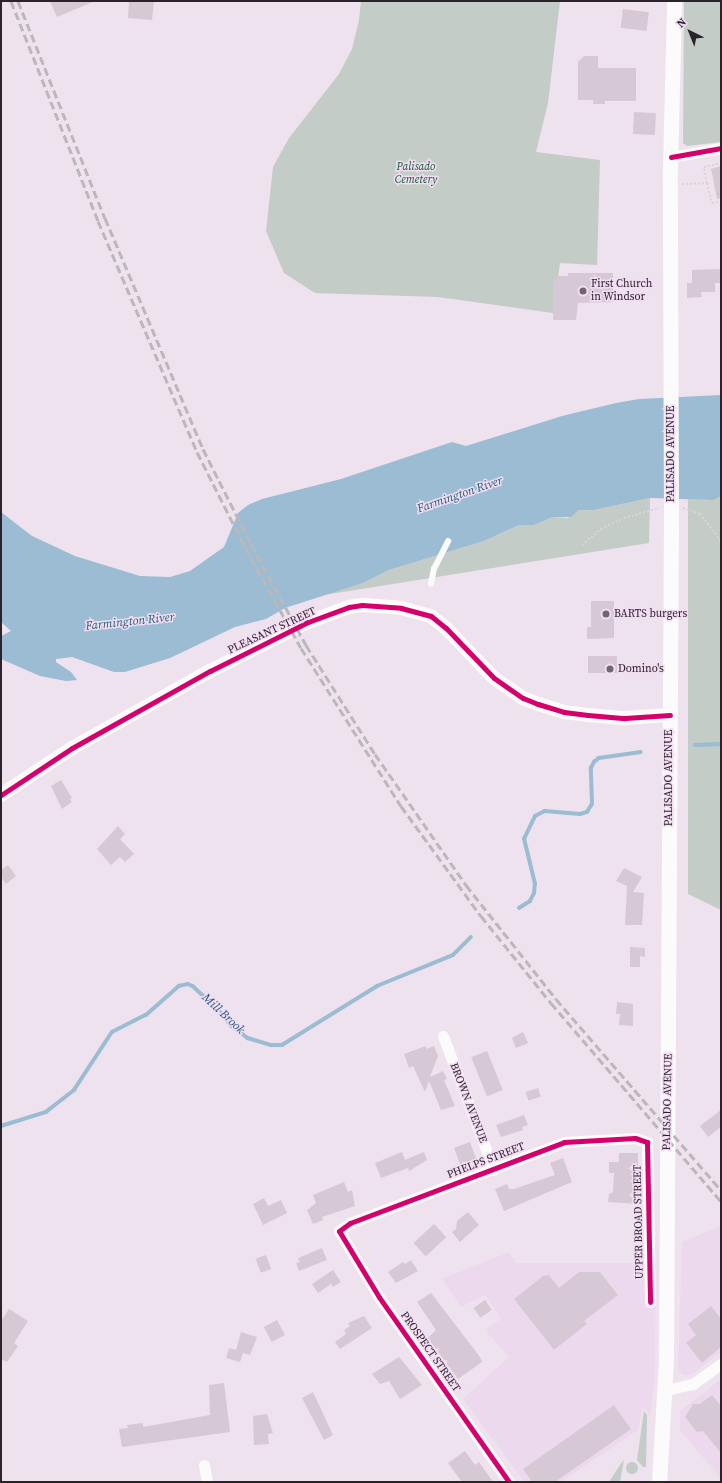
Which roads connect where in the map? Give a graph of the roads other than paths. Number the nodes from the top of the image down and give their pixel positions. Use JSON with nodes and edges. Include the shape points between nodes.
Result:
{"nodes":[{"id":1,"x":674,"y":1,"type":"edge"},
{"id":2,"x":720,"y":153,"type":"edge"},
{"id":3,"x":671,"y":156,"type":"junction"},
{"id":4,"x":448,"y":542,"type":"dead end"},
{"id":5,"x":431,"y":584,"type":"dead end"},
{"id":6,"x":670,"y":715,"type":"junction"},
{"id":7,"x":1,"y":795,"type":"edge"},
{"id":8,"x":443,"y":1036,"type":"dead end"},
{"id":9,"x":647,"y":1142,"type":"joint"},
{"id":10,"x":494,"y":1170,"type":"junction"},
{"id":11,"x":339,"y":1231,"type":"joint"},
{"id":12,"x":650,"y":1302,"type":"dead end"},
{"id":13,"x":721,"y":1364,"type":"edge"},
{"id":14,"x":666,"y":1390,"type":"junction"},
{"id":15,"x":204,"y":1466,"type":"dead end"},
{"id":16,"x":207,"y":1482,"type":"edge"},
{"id":17,"x":509,"y":1482,"type":"edge"},
{"id":18,"x":659,"y":1482,"type":"edge"}],
"edges":[{"from":1,"to":3,"type":"main road","name":"PALISADO AVENUE"},
{"from":2,"to":3,"type":"street"},
{"from":3,"to":6,"type":"main road","name":"PALISADO AVENUE"},
{"from":4,"to":5,"type":"lane","via":[[434,569]]},
{"from":6,"to":7,"type":"street","name":"PLEASANT STREET","via":[[625,718],[588,715],[564,712],[538,704],[523,698],[494,678],[446,628],[430,616],[401,608],[362,605],[308,622],[210,671],[78,744]]},
{"from":6,"to":14,"type":"main road","name":"PALISADO AVENUE"},
{"from":8,"to":10,"type":"street","name":"BROWN AVENUE"},
{"from":9,"to":10,"type":"street","name":"PHELPS STREET","via":[[635,1138],[564,1142]]},
{"from":9,"to":12,"type":"street","name":"UPPER BROAD STREET"},
{"from":10,"to":11,"type":"street","name":"PHELPS STREET","via":[[350,1223]]},
{"from":11,"to":17,"type":"street","name":"PROSPECT STREET","via":[[379,1297]]},
{"from":13,"to":14,"type":"street","via":[[693,1384]]},
{"from":14,"to":18,"type":"main road","name":"PALISADO AVENUE"},
{"from":15,"to":16,"type":"street"}]}
